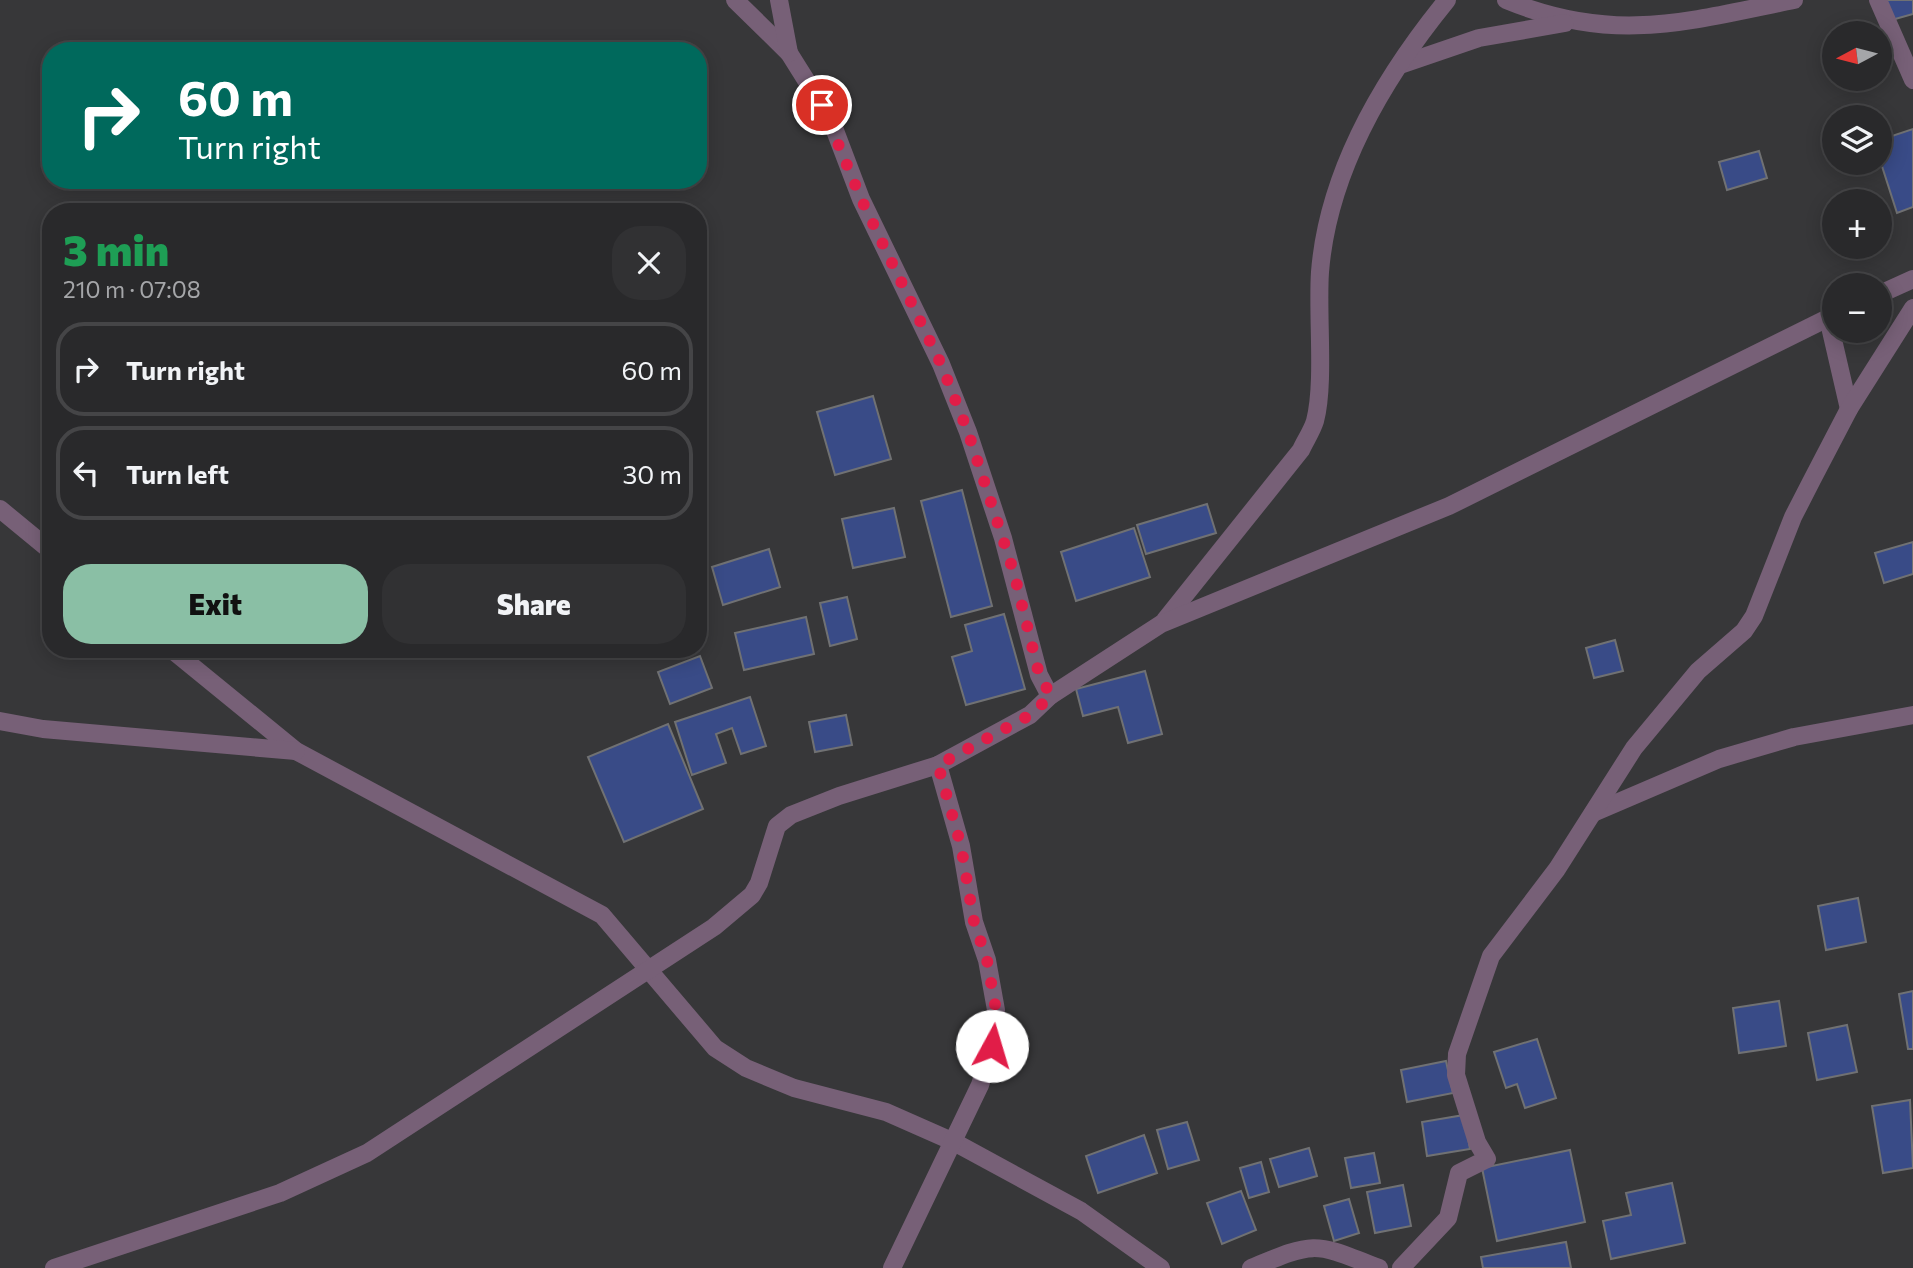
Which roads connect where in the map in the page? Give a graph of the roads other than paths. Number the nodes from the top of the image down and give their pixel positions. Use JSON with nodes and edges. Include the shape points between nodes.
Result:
{"nodes":[{"id":1,"x":735,"y":0,"type":"edge"},
{"id":2,"x":779,"y":0,"type":"edge"},
{"id":3,"x":1447,"y":0,"type":"edge"},
{"id":4,"x":1506,"y":0,"type":"edge"},
{"id":5,"x":1794,"y":0,"type":"edge"},
{"id":6,"x":1878,"y":0,"type":"edge"},
{"id":7,"x":1568,"y":22,"type":"junction"},
{"id":8,"x":789,"y":53,"type":"junction"},
{"id":9,"x":1400,"y":65,"type":"junction"},
{"id":10,"x":1913,"y":80,"type":"edge"},
{"id":11,"x":1913,"y":279,"type":"edge"},
{"id":12,"x":1892,"y":289,"type":"edge"},
{"id":13,"x":1913,"y":308,"type":"edge"},
{"id":14,"x":1822,"y":321,"type":"edge"},
{"id":15,"x":1836,"y":343,"type":"edge"},
{"id":16,"x":1849,"y":409,"type":"junction"},
{"id":17,"x":0,"y":509,"type":"edge"},
{"id":18,"x":42,"y":544,"type":"edge"},
{"id":19,"x":1161,"y":624,"type":"junction"},
{"id":20,"x":182,"y":658,"type":"edge"},
{"id":21,"x":1051,"y":696,"type":"junction"},
{"id":22,"x":1913,"y":715,"type":"edge"},
{"id":23,"x":0,"y":721,"type":"edge"},
{"id":24,"x":296,"y":751,"type":"junction"},
{"id":25,"x":938,"y":765,"type":"junction"},
{"id":26,"x":1593,"y":813,"type":"junction"},
{"id":27,"x":652,"y":970,"type":"junction"},
{"id":28,"x":954,"y":1142,"type":"junction"},
{"id":29,"x":54,"y":1268,"type":"edge"},
{"id":30,"x":892,"y":1268,"type":"edge"},
{"id":31,"x":1161,"y":1268,"type":"edge"},
{"id":32,"x":1251,"y":1268,"type":"edge"},
{"id":33,"x":1379,"y":1268,"type":"edge"},
{"id":34,"x":1401,"y":1268,"type":"edge"}],
"edges":[{"from":1,"to":8,"type":"street"},
{"from":2,"to":8,"type":"street"},
{"from":3,"to":9,"type":"street"},
{"from":4,"to":7,"type":"street"},
{"from":5,"to":7,"type":"street","via":[[1643,27]]},
{"from":6,"to":10,"type":"street"},
{"from":7,"to":9,"type":"street","via":[[1479,37]]},
{"from":8,"to":21,"type":"street","via":[[831,120],[861,199],[941,364],[1003,538],[1039,674]]},
{"from":9,"to":19,"type":"street","via":[[1361,130],[1329,219],[1320,269],[1315,422],[1301,450]]},
{"from":11,"to":12,"type":"street"},
{"from":13,"to":16,"type":"street"},
{"from":14,"to":19,"type":"street","via":[[1449,506]]},
{"from":15,"to":16,"type":"street"},
{"from":16,"to":26,"type":"street","via":[[1793,517],[1754,616],[1669,704],[1634,748]]},
{"from":17,"to":18,"type":"street"},
{"from":19,"to":21,"type":"street"},
{"from":20,"to":24,"type":"street"},
{"from":21,"to":25,"type":"street","via":[[1030,715]]},
{"from":22,"to":26,"type":"street","via":[[1782,740],[1720,760]]},
{"from":23,"to":24,"type":"street","via":[[43,729]]},
{"from":24,"to":27,"type":"street","via":[[602,915]]},
{"from":25,"to":27,"type":"street","via":[[839,796],[777,826],[752,895]]},
{"from":25,"to":28,"type":"street","via":[[961,846],[996,1010],[981,1085]]},
{"from":26,"to":34,"type":"street","via":[[1491,956],[1457,1054],[1456,1075],[1487,1159],[1458,1173],[1448,1218]]},
{"from":27,"to":28,"type":"street","via":[[715,1048],[746,1068],[794,1088],[886,1112]]},
{"from":27,"to":29,"type":"street","via":[[367,1153],[280,1193]]},
{"from":28,"to":30,"type":"street"},
{"from":28,"to":31,"type":"street","via":[[1081,1211]]},
{"from":32,"to":33,"type":"street","via":[[1302,1247],[1321,1246]]}]}
